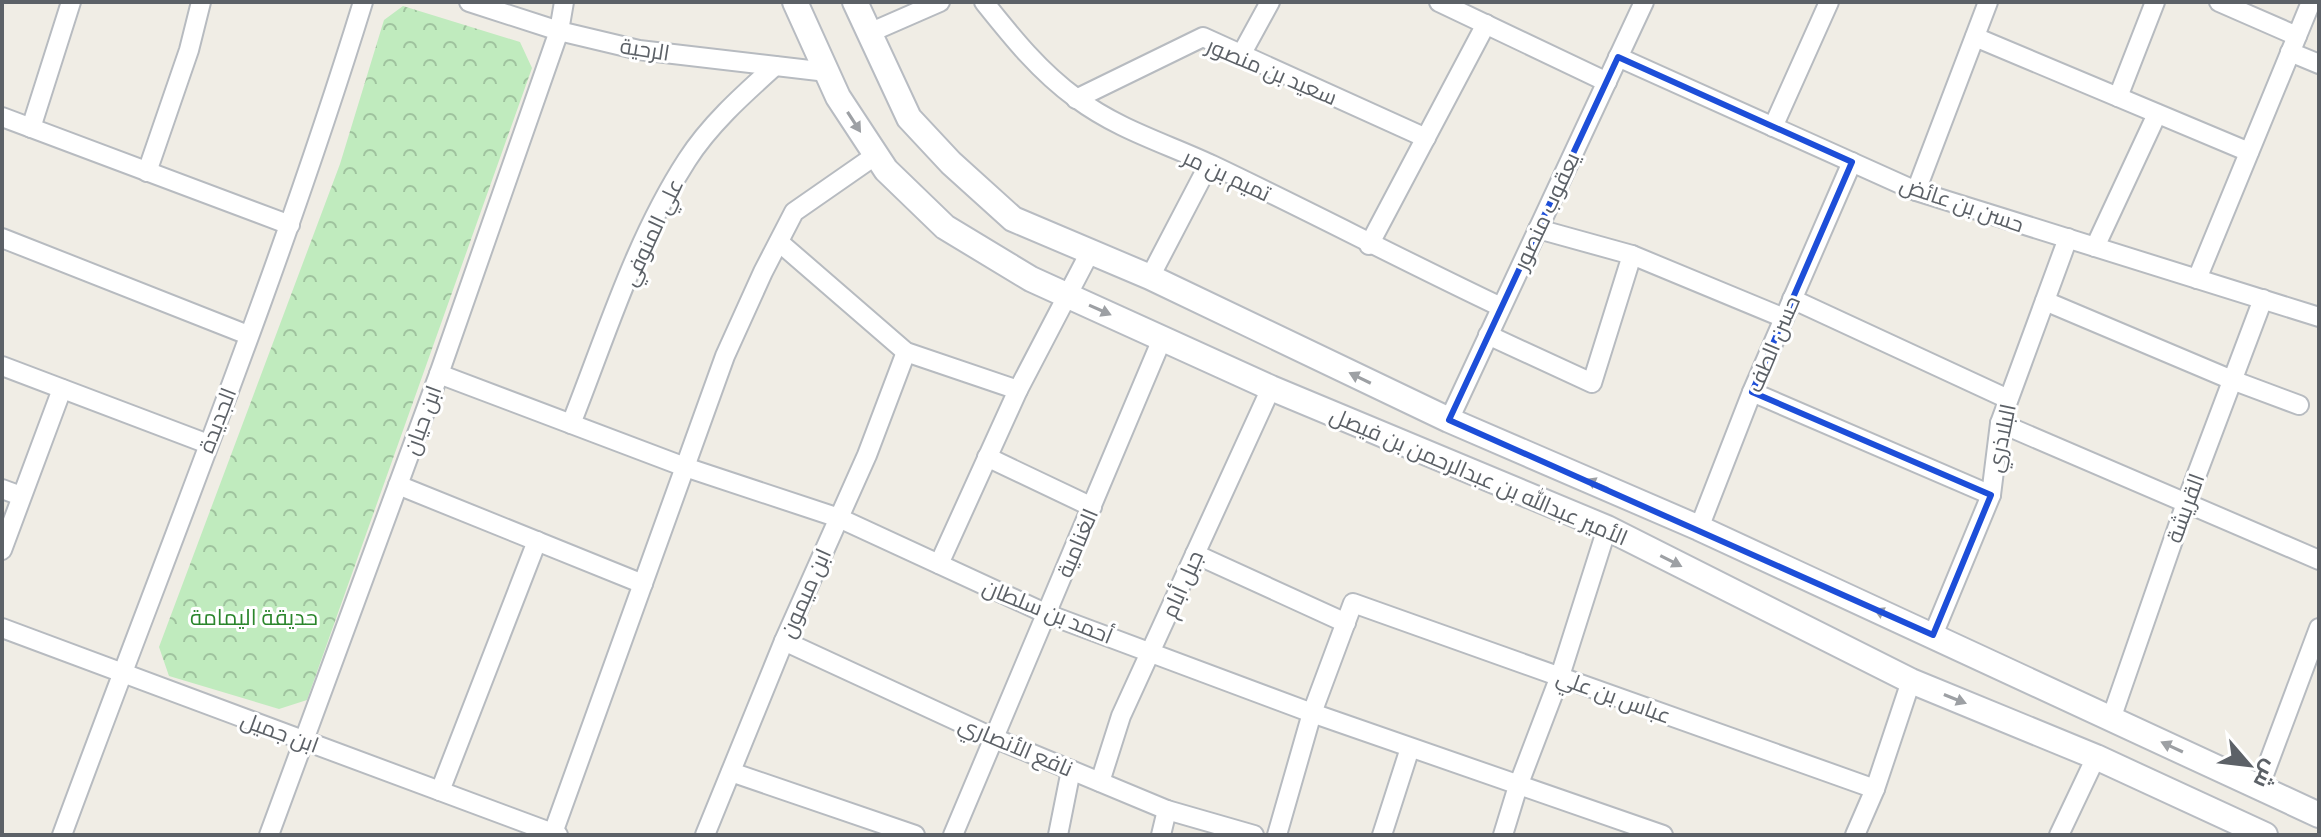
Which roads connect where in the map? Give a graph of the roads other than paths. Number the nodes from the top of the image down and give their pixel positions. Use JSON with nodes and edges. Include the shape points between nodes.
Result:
{"nodes":[{"id":1,"x":201,"y":2,"type":"edge"},
{"id":2,"x":363,"y":2,"type":"edge"},
{"id":3,"x":469,"y":2,"type":"edge"},
{"id":4,"x":564,"y":2,"type":"edge"},
{"id":5,"x":795,"y":2,"type":"edge"},
{"id":6,"x":855,"y":2,"type":"edge"},
{"id":7,"x":940,"y":2,"type":"edge"},
{"id":8,"x":984,"y":2,"type":"edge"},
{"id":9,"x":1270,"y":2,"type":"edge"},
{"id":10,"x":1439,"y":2,"type":"edge"},
{"id":11,"x":1644,"y":2,"type":"edge"},
{"id":12,"x":1829,"y":2,"type":"edge"},
{"id":13,"x":1988,"y":2,"type":"edge"},
{"id":14,"x":2155,"y":2,"type":"edge"},
{"id":15,"x":2219,"y":2,"type":"edge"},
{"id":16,"x":2311,"y":2,"type":"edge"},
{"id":17,"x":65,"y":4,"type":"edge"},
{"id":18,"x":1486,"y":24,"type":"junction"},
{"id":19,"x":559,"y":31,"type":"junction"},
{"id":20,"x":869,"y":33,"type":"junction"},
{"id":21,"x":1975,"y":37,"type":"junction"},
{"id":22,"x":2294,"y":44,"type":"junction"},
{"id":23,"x":1241,"y":55,"type":"junction"},
{"id":24,"x":1618,"y":57,"type":"junction"},
{"id":25,"x":2319,"y":64,"type":"edge"},
{"id":26,"x":775,"y":66,"type":"junction"},
{"id":27,"x":827,"y":72,"type":"junction"},
{"id":28,"x":1607,"y":82,"type":"junction"},
{"id":29,"x":2118,"y":97,"type":"junction"},
{"id":30,"x":1076,"y":99,"type":"junction"},
{"id":31,"x":2157,"y":114,"type":"junction"},
{"id":32,"x":2,"y":117,"type":"edge"},
{"id":33,"x":1773,"y":127,"type":"junction"},
{"id":34,"x":31,"y":128,"type":"junction"},
{"id":35,"x":1426,"y":138,"type":"junction"},
{"id":36,"x":2249,"y":152,"type":"junction"},
{"id":37,"x":876,"y":155,"type":"junction"},
{"id":38,"x":1852,"y":162,"type":"junction"},
{"id":39,"x":1209,"y":164,"type":"junction"},
{"id":40,"x":147,"y":172,"type":"junction"},
{"id":41,"x":1916,"y":191,"type":"junction"},
{"id":42,"x":290,"y":225,"type":"junction"},
{"id":43,"x":1538,"y":229,"type":"junction"},
{"id":44,"x":2,"y":238,"type":"edge"},
{"id":45,"x":2068,"y":238,"type":"junction"},
{"id":46,"x":779,"y":242,"type":"junction"},
{"id":47,"x":1369,"y":245,"type":"junction"},
{"id":48,"x":2095,"y":247,"type":"junction"},
{"id":49,"x":1089,"y":254,"type":"junction"},
{"id":50,"x":1632,"y":255,"type":"junction"},
{"id":51,"x":1150,"y":277,"type":"junction"},
{"id":52,"x":2197,"y":279,"type":"junction"},
{"id":53,"x":1068,"y":296,"type":"junction"},
{"id":54,"x":1792,"y":299,"type":"junction"},
{"id":55,"x":2263,"y":299,"type":"junction"},
{"id":56,"x":2045,"y":301,"type":"junction"},
{"id":57,"x":1501,"y":307,"type":"junction"},
{"id":58,"x":2319,"y":317,"type":"edge"},
{"id":59,"x":1784,"y":318,"type":"junction"},
{"id":60,"x":248,"y":335,"type":"junction"},
{"id":61,"x":1488,"y":335,"type":"junction"},
{"id":62,"x":1162,"y":339,"type":"junction"},
{"id":63,"x":906,"y":352,"type":"junction"},
{"id":64,"x":2,"y":366,"type":"edge"},
{"id":65,"x":439,"y":374,"type":"junction"},
{"id":66,"x":2232,"y":380,"type":"junction"},
{"id":67,"x":1271,"y":388,"type":"junction"},
{"id":68,"x":62,"y":389,"type":"junction"},
{"id":69,"x":1018,"y":390,"type":"junction"},
{"id":70,"x":1752,"y":392,"type":"junction"},
{"id":71,"x":2008,"y":399,"type":"junction"},
{"id":72,"x":2299,"y":405,"type":"dead end"},
{"id":73,"x":1449,"y":420,"type":"junction"},
{"id":74,"x":2000,"y":423,"type":"junction"},
{"id":75,"x":571,"y":424,"type":"junction"},
{"id":76,"x":208,"y":444,"type":"junction"},
{"id":77,"x":987,"y":457,"type":"junction"},
{"id":78,"x":685,"y":467,"type":"junction"},
{"id":79,"x":398,"y":485,"type":"junction"},
{"id":80,"x":2,"y":489,"type":"edge"},
{"id":81,"x":1991,"y":495,"type":"junction"},
{"id":82,"x":21,"y":496,"type":"junction"},
{"id":83,"x":2186,"y":503,"type":"junction"},
{"id":84,"x":1092,"y":507,"type":"junction"},
{"id":85,"x":839,"y":518,"type":"junction"},
{"id":86,"x":1607,"y":528,"type":"junction"},
{"id":87,"x":1699,"y":528,"type":"junction"},
{"id":88,"x":537,"y":541,"type":"junction"},
{"id":89,"x":2,"y":550,"type":"edge"},
{"id":90,"x":1195,"y":554,"type":"junction"},
{"id":91,"x":2319,"y":560,"type":"edge"},
{"id":92,"x":939,"y":564,"type":"junction"},
{"id":93,"x":643,"y":584,"type":"junction"},
{"id":94,"x":1047,"y":614,"type":"junction"},
{"id":95,"x":1346,"y":623,"type":"junction"},
{"id":96,"x":2,"y":628,"type":"edge"},
{"id":97,"x":2319,"y":628,"type":"edge"},
{"id":98,"x":1933,"y":635,"type":"junction"},
{"id":99,"x":784,"y":641,"type":"junction"},
{"id":100,"x":1151,"y":652,"type":"junction"},
{"id":101,"x":122,"y":673,"type":"junction"},
{"id":102,"x":1560,"y":676,"type":"junction"},
{"id":103,"x":1911,"y":681,"type":"junction"},
{"id":104,"x":1312,"y":713,"type":"junction"},
{"id":105,"x":2111,"y":719,"type":"junction"},
{"id":106,"x":994,"y":738,"type":"junction"},
{"id":107,"x":304,"y":740,"type":"junction"},
{"id":108,"x":1410,"y":748,"type":"junction"},
{"id":109,"x":2096,"y":757,"type":"junction"},
{"id":110,"x":1071,"y":770,"type":"junction"},
{"id":111,"x":731,"y":772,"type":"junction"},
{"id":112,"x":1100,"y":782,"type":"junction"},
{"id":113,"x":1518,"y":786,"type":"junction"},
{"id":114,"x":2259,"y":788,"type":"junction"},
{"id":115,"x":1875,"y":789,"type":"junction"},
{"id":116,"x":440,"y":791,"type":"junction"},
{"id":117,"x":1167,"y":810,"type":"junction"},
{"id":118,"x":2319,"y":815,"type":"edge"},
{"id":119,"x":514,"y":827,"type":"edge"},
{"id":120,"x":2249,"y":831,"type":"edge"},
{"id":121,"x":556,"y":834,"type":"edge"},
{"id":122,"x":62,"y":835,"type":"edge"},
{"id":123,"x":269,"y":835,"type":"edge"},
{"id":124,"x":705,"y":835,"type":"edge"},
{"id":125,"x":915,"y":835,"type":"edge"},
{"id":126,"x":953,"y":835,"type":"edge"},
{"id":127,"x":1058,"y":835,"type":"edge"},
{"id":128,"x":1161,"y":835,"type":"edge"},
{"id":129,"x":1254,"y":835,"type":"edge"},
{"id":130,"x":1277,"y":835,"type":"edge"},
{"id":131,"x":1382,"y":835,"type":"edge"},
{"id":132,"x":1503,"y":835,"type":"edge"},
{"id":133,"x":1663,"y":835,"type":"edge"},
{"id":134,"x":1855,"y":835,"type":"edge"},
{"id":135,"x":2059,"y":835,"type":"edge"}],
"edges":[{"from":1,"to":40,"type":"street"},
{"from":2,"to":42,"type":"street","name":"الجديدة"},
{"from":3,"to":19,"type":"street","name":"الرحية"},
{"from":4,"to":19,"type":"street","name":"ابن حيان"},
{"from":5,"to":27,"type":"main road","name":"الأمير عبدالله بن عبدالرحمن بن فيصل"},
{"from":6,"to":20,"type":"main road","name":"الأمير عبدالله بن عبدالرحمن بن فيصل"},
{"from":7,"to":20,"type":"street"},
{"from":8,"to":30,"type":"street","name":"تميم بن مر","via":[[1025,54]]},
{"from":9,"to":23,"type":"street"},
{"from":10,"to":18,"type":"street"},
{"from":11,"to":24,"type":"street","name":"يعقوب منصور"},
{"from":12,"to":33,"type":"street"},
{"from":13,"to":21,"type":"street"},
{"from":14,"to":29,"type":"street"},
{"from":15,"to":22,"type":"street"},
{"from":16,"to":22,"type":"street"},
{"from":17,"to":34,"type":"street"},
{"from":18,"to":28,"type":"street"},
{"from":18,"to":35,"type":"street"},
{"from":19,"to":26,"type":"street","name":"الرحية","via":[[639,50]]},
{"from":19,"to":65,"type":"street","name":"ابن حيان"},
{"from":20,"to":49,"type":"main road","name":"الأمير عبدالله بن عبدالرحمن بن فيصل","via":[[909,118],[951,163],[1013,219]]},
{"from":21,"to":29,"type":"street"},
{"from":21,"to":41,"type":"street"},
{"from":22,"to":25,"type":"street"},
{"from":22,"to":36,"type":"street"},
{"from":23,"to":30,"type":"street","name":"سعيد بن منصور","via":[[1203,37]]},
{"from":23,"to":35,"type":"street","name":"سعيد بن منصور"},
{"from":24,"to":28,"type":"street","name":"يعقوب منصور"},
{"from":24,"to":33,"type":"street","name":"حسن بن عائض"},
{"from":26,"to":27,"type":"street","name":"الرحية"},
{"from":26,"to":75,"type":"street","name":"علي المنوفي","via":[[736,101],[688,159],[643,243]]},
{"from":27,"to":37,"type":"main road","name":"الأمير عبدالله بن عبدالرحمن بن فيصل","one_way":true},
{"from":28,"to":43,"type":"street","name":"يعقوب منصور"},
{"from":29,"to":31,"type":"street"},
{"from":30,"to":39,"type":"street","name":"تميم بن مر","via":[[1142,137]]},
{"from":31,"to":36,"type":"street"},
{"from":31,"to":48,"type":"street"},
{"from":32,"to":34,"type":"street"},
{"from":33,"to":38,"type":"street","name":"حسن بن عائض"},
{"from":34,"to":40,"type":"street"},
{"from":35,"to":47,"type":"street"},
{"from":36,"to":52,"type":"street"},
{"from":37,"to":46,"type":"street","via":[[794,212]]},
{"from":37,"to":53,"type":"main road","name":"الأمير عبدالله بن عبدالرحمن بن فيصل","via":[[945,227]]},
{"from":38,"to":41,"type":"street","name":"حسن بن عائض"},
{"from":38,"to":54,"type":"street","name":"حسن الطف"},
{"from":39,"to":47,"type":"street","name":"تميم بن مر"},
{"from":39,"to":51,"type":"street"},
{"from":40,"to":42,"type":"street"},
{"from":41,"to":45,"type":"street","name":"حسن بن عائض"},
{"from":42,"to":60,"type":"street","name":"الجديدة"},
{"from":43,"to":50,"type":"street"},
{"from":43,"to":57,"type":"street","name":"يعقوب منصور"},
{"from":44,"to":60,"type":"street"},
{"from":45,"to":48,"type":"street","name":"حسن بن عائض"},
{"from":45,"to":56,"type":"street","name":"البلاذري"},
{"from":46,"to":63,"type":"street"},
{"from":46,"to":78,"type":"street","via":[[725,356]]},
{"from":47,"to":57,"type":"street","name":"تميم بن مر"},
{"from":48,"to":52,"type":"street","name":"حسن بن عائض"},
{"from":49,"to":51,"type":"main road","name":"الأمير عبدالله بن عبدالرحمن بن فيصل"},
{"from":49,"to":53,"type":"street"},
{"from":50,"to":59,"type":"street"},
{"from":50,"to":61,"type":"street","via":[[1592,383]]},
{"from":73,"to":51,"type":"main road","name":"الأمير عبدالله بن عبدالرحمن بن فيصل","one_way":true},
{"from":52,"to":55,"type":"street","name":"حسن بن عائض"},
{"from":53,"to":62,"type":"main road","name":"الأمير عبدالله بن عبدالرحمن بن فيصل","one_way":true},
{"from":53,"to":69,"type":"street"},
{"from":54,"to":59,"type":"street","name":"حسن الطف"},
{"from":54,"to":71,"type":"street"},
{"from":55,"to":58,"type":"street","name":"حسن بن عائض"},
{"from":55,"to":66,"type":"street","name":"القريشة"},
{"from":56,"to":66,"type":"street"},
{"from":56,"to":71,"type":"street","name":"البلاذري"},
{"from":57,"to":61,"type":"street","name":"يعقوب منصور"},
{"from":59,"to":70,"type":"street","name":"حسن الطف"},
{"from":60,"to":76,"type":"street","name":"الجديدة"},
{"from":61,"to":73,"type":"street","name":"يعقوب منصور"},
{"from":62,"to":67,"type":"main road","name":"الأمير عبدالله بن عبدالرحمن بن فيصل"},
{"from":62,"to":84,"type":"street","name":"الغنامية"},
{"from":63,"to":69,"type":"street"},
{"from":63,"to":85,"type":"street","name":"ابن ميمون"},
{"from":64,"to":68,"type":"street"},
{"from":65,"to":75,"type":"street","name":"أحمد بن سلطان"},
{"from":65,"to":79,"type":"street","name":"ابن حيان"},
{"from":66,"to":72,"type":"street"},
{"from":66,"to":83,"type":"street","name":"القريشة"},
{"from":67,"to":86,"type":"main road","name":"الأمير عبدالله بن عبدالرحمن بن فيصل"},
{"from":67,"to":90,"type":"street","name":"جبل أبام"},
{"from":68,"to":76,"type":"street"},
{"from":68,"to":82,"type":"street"},
{"from":69,"to":77,"type":"street"},
{"from":70,"to":81,"type":"street"},
{"from":70,"to":87,"type":"street","name":"حسن الطف"},
{"from":71,"to":74,"type":"street","name":"البلاذري"},
{"from":87,"to":73,"type":"main road","name":"الأمير عبدالله بن عبدالرحمن بن فيصل","one_way":true},
{"from":74,"to":81,"type":"street","name":"البلاذري"},
{"from":74,"to":83,"type":"street"},
{"from":75,"to":78,"type":"street","name":"أحمد بن سلطان"},
{"from":76,"to":101,"type":"street","name":"الجديدة"},
{"from":77,"to":84,"type":"street"},
{"from":77,"to":92,"type":"street"},
{"from":78,"to":85,"type":"street","name":"أحمد بن سلطان"},
{"from":78,"to":93,"type":"street"},
{"from":79,"to":88,"type":"street"},
{"from":79,"to":107,"type":"street","name":"ابن حيان"},
{"from":80,"to":82,"type":"street"},
{"from":81,"to":98,"type":"street","name":"البلاذري"},
{"from":82,"to":89,"type":"street"},
{"from":83,"to":91,"type":"street"},
{"from":83,"to":105,"type":"street","name":"القريشة"},
{"from":84,"to":94,"type":"street","name":"الغنامية"},
{"from":85,"to":92,"type":"street","name":"أحمد بن سلطان"},
{"from":85,"to":99,"type":"street","name":"ابن ميمون"},
{"from":86,"to":102,"type":"street"},
{"from":86,"to":103,"type":"main road","name":"الأمير عبدالله بن عبدالرحمن بن فيصل","one_way":true},
{"from":98,"to":87,"type":"main road","name":"الأمير عبدالله بن عبدالرحمن بن فيصل","one_way":true},
{"from":88,"to":93,"type":"street"},
{"from":88,"to":116,"type":"street"},
{"from":90,"to":95,"type":"street"},
{"from":90,"to":100,"type":"street","name":"جبل أبام"},
{"from":92,"to":94,"type":"street","name":"أحمد بن سلطان"},
{"from":93,"to":121,"type":"street"},
{"from":94,"to":100,"type":"street","name":"أحمد بن سلطان"},
{"from":94,"to":106,"type":"street","name":"الغنامية"},
{"from":95,"to":102,"type":"street","name":"عباس بن علي","via":[[1353,603]]},
{"from":95,"to":104,"type":"street"},
{"from":96,"to":101,"type":"street","name":"ابن جميل"},
{"from":97,"to":114,"type":"street"},
{"from":98,"to":105,"type":"main road","name":"الأمير عبدالله بن عبدالرحمن بن فيصل"},
{"from":99,"to":106,"type":"street","name":"نافع الأنصاري"},
{"from":99,"to":111,"type":"street","name":"ابن ميمون"},
{"from":100,"to":104,"type":"street","name":"أحمد بن سلطان"},
{"from":100,"to":112,"type":"street","name":"جبل أبام","via":[[1121,716]]},
{"from":101,"to":107,"type":"street","name":"ابن جميل"},
{"from":101,"to":122,"type":"street","name":"الجديدة"},
{"from":102,"to":113,"type":"street"},
{"from":102,"to":115,"type":"street","name":"عباس بن علي"},
{"from":103,"to":109,"type":"main road","name":"الأمير عبدالله بن عبدالرحمن بن فيصل","one_way":true},
{"from":103,"to":115,"type":"street"},
{"from":104,"to":108,"type":"street","name":"أحمد بن سلطان"},
{"from":104,"to":130,"type":"street"},
{"from":114,"to":105,"type":"main road","name":"الأمير عبدالله بن عبدالرحمن بن فيصل","one_way":true},
{"from":106,"to":110,"type":"street","name":"نافع الأنصاري"},
{"from":106,"to":126,"type":"street","name":"الغنامية"},
{"from":107,"to":116,"type":"street","name":"ابن جميل"},
{"from":107,"to":123,"type":"street","name":"ابن حيان"},
{"from":108,"to":113,"type":"street","name":"أحمد بن سلطان"},
{"from":108,"to":131,"type":"street"},
{"from":109,"to":120,"type":"main road","name":"الأمير عبدالله بن عبدالرحمن بن فيصل"},
{"from":109,"to":135,"type":"street"},
{"from":110,"to":112,"type":"street","name":"نافع الأنصاري"},
{"from":110,"to":127,"type":"street"},
{"from":111,"to":124,"type":"street","name":"ابن ميمون"},
{"from":111,"to":125,"type":"street"},
{"from":112,"to":117,"type":"street","name":"نافع الأنصاري"},
{"from":113,"to":132,"type":"street"},
{"from":113,"to":133,"type":"street","name":"أحمد بن سلطان"},
{"from":114,"to":118,"type":"main road","name":"الأمير عبدالله بن عبدالرحمن بن فيصل"},
{"from":115,"to":134,"type":"street"},
{"from":116,"to":119,"type":"street","name":"ابن جميل"},
{"from":117,"to":128,"type":"street"},
{"from":117,"to":129,"type":"street","name":"نافع الأنصاري"},
{"from":119,"to":121,"type":"street","name":"ابن جميل"}]}
